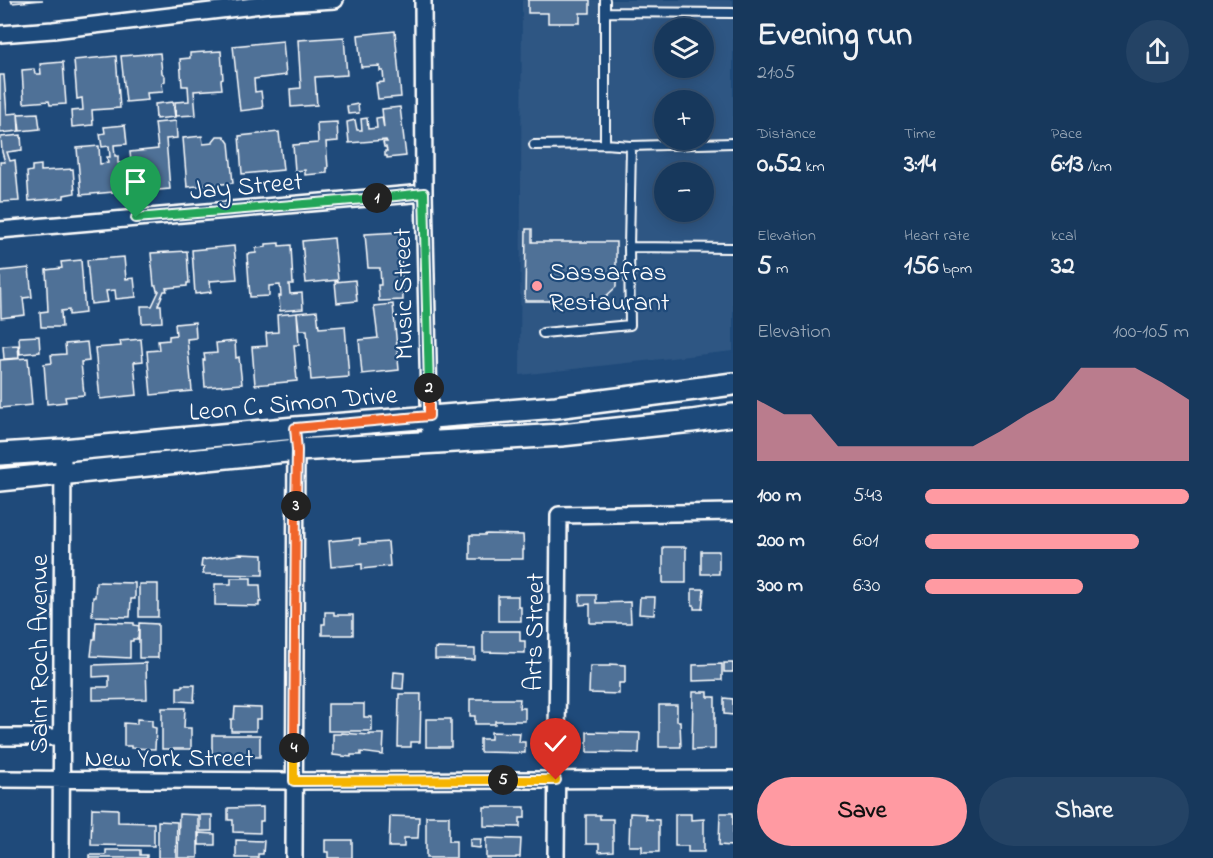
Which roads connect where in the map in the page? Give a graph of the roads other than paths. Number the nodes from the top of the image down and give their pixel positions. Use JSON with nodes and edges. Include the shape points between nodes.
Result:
{"nodes":[{"id":1,"x":335,"y":0,"type":"edge"},
{"id":2,"x":423,"y":0,"type":"edge"},
{"id":3,"x":605,"y":0,"type":"edge"},
{"id":4,"x":605,"y":12,"type":"junction"},
{"id":5,"x":733,"y":13,"type":"edge"},
{"id":6,"x":0,"y":34,"type":"edge"},
{"id":7,"x":605,"y":144,"type":"junction"},
{"id":8,"x":733,"y":144,"type":"edge"},
{"id":9,"x":534,"y":145,"type":"dead end"},
{"id":10,"x":631,"y":146,"type":"junction"},
{"id":11,"x":424,"y":193,"type":"junction"},
{"id":12,"x":0,"y":230,"type":"edge"},
{"id":13,"x":629,"y":248,"type":"junction"},
{"id":14,"x":733,"y":248,"type":"edge"},
{"id":15,"x":543,"y":333,"type":"dead end"},
{"id":16,"x":729,"y":387,"type":"edge"},
{"id":17,"x":556,"y":407,"type":"junction"},
{"id":18,"x":733,"y":415,"type":"edge"},
{"id":19,"x":429,"y":416,"type":"junction"},
{"id":20,"x":659,"y":424,"type":"junction"},
{"id":21,"x":295,"y":428,"type":"junction"},
{"id":22,"x":561,"y":435,"type":"junction"},
{"id":23,"x":430,"y":442,"type":"junction"},
{"id":24,"x":63,"y":450,"type":"junction"},
{"id":25,"x":297,"y":450,"type":"junction"},
{"id":26,"x":0,"y":454,"type":"edge"},
{"id":27,"x":63,"y":474,"type":"junction"},
{"id":28,"x":0,"y":480,"type":"edge"},
{"id":29,"x":733,"y":512,"type":"edge"},
{"id":30,"x":61,"y":736,"type":"junction"},
{"id":31,"x":0,"y":737,"type":"edge"},
{"id":32,"x":733,"y":779,"type":"edge"},
{"id":33,"x":0,"y":780,"type":"edge"},
{"id":34,"x":61,"y":780,"type":"junction"},
{"id":35,"x":556,"y":780,"type":"junction"},
{"id":36,"x":294,"y":781,"type":"junction"},
{"id":37,"x":61,"y":858,"type":"edge"},
{"id":38,"x":294,"y":858,"type":"edge"},
{"id":39,"x":556,"y":858,"type":"edge"}],
"edges":[{"from":1,"to":6,"type":"street"},
{"from":2,"to":11,"type":"street","name":"Music Street"},
{"from":3,"to":4,"type":"lane"},
{"from":4,"to":5,"type":"lane"},
{"from":4,"to":7,"type":"lane"},
{"from":7,"to":9,"type":"lane"},
{"from":7,"to":10,"type":"lane"},
{"from":8,"to":10,"type":"lane"},
{"from":10,"to":13,"type":"lane"},
{"from":11,"to":12,"type":"street","name":"Jay Street"},
{"from":11,"to":19,"type":"street","name":"Music Street"},
{"from":13,"to":14,"type":"lane"},
{"from":13,"to":15,"type":"lane","via":[[630,325]]},
{"from":16,"to":17,"type":"main road","name":"Leon C. Simon Drive"},
{"from":16,"to":20,"type":"main road"},
{"from":17,"to":19,"type":"main road","name":"Leon C. Simon Drive"},
{"from":17,"to":22,"type":"main road"},
{"from":18,"to":20,"type":"main road","name":"Leon C. Simon Drive"},
{"from":19,"to":21,"type":"main road","name":"Leon C. Simon Drive"},
{"from":19,"to":23,"type":"street","name":"Music Street"},
{"from":20,"to":22,"type":"main road","name":"Leon C. Simon Drive"},
{"from":21,"to":24,"type":"main road","name":"Leon C. Simon Drive"},
{"from":21,"to":25,"type":"street"},
{"from":22,"to":23,"type":"main road","name":"Leon C. Simon Drive"},
{"from":23,"to":25,"type":"main road","name":"Leon C. Simon Drive"},
{"from":24,"to":26,"type":"main road","name":"Leon C. Simon Drive"},
{"from":24,"to":27,"type":"street","name":"Saint Roch Avenue"},
{"from":25,"to":27,"type":"main road","name":"Leon C. Simon Drive"},
{"from":25,"to":36,"type":"street"},
{"from":27,"to":28,"type":"main road","name":"Leon C. Simon Drive"},
{"from":27,"to":30,"type":"street","name":"Saint Roch Avenue"},
{"from":29,"to":35,"type":"street","name":"Arts Street","via":[[559,515]]},
{"from":30,"to":31,"type":"street","name":"New York Street"},
{"from":30,"to":34,"type":"street","name":"Saint Roch Avenue"},
{"from":32,"to":35,"type":"street","name":"New York Street"},
{"from":33,"to":34,"type":"street","name":"New York Street"},
{"from":34,"to":36,"type":"street","name":"New York Street"},
{"from":34,"to":37,"type":"street","name":"Saint Roch Avenue"},
{"from":35,"to":36,"type":"street","name":"New York Street"},
{"from":35,"to":39,"type":"street","name":"Arts Street"},
{"from":36,"to":38,"type":"street"}]}
